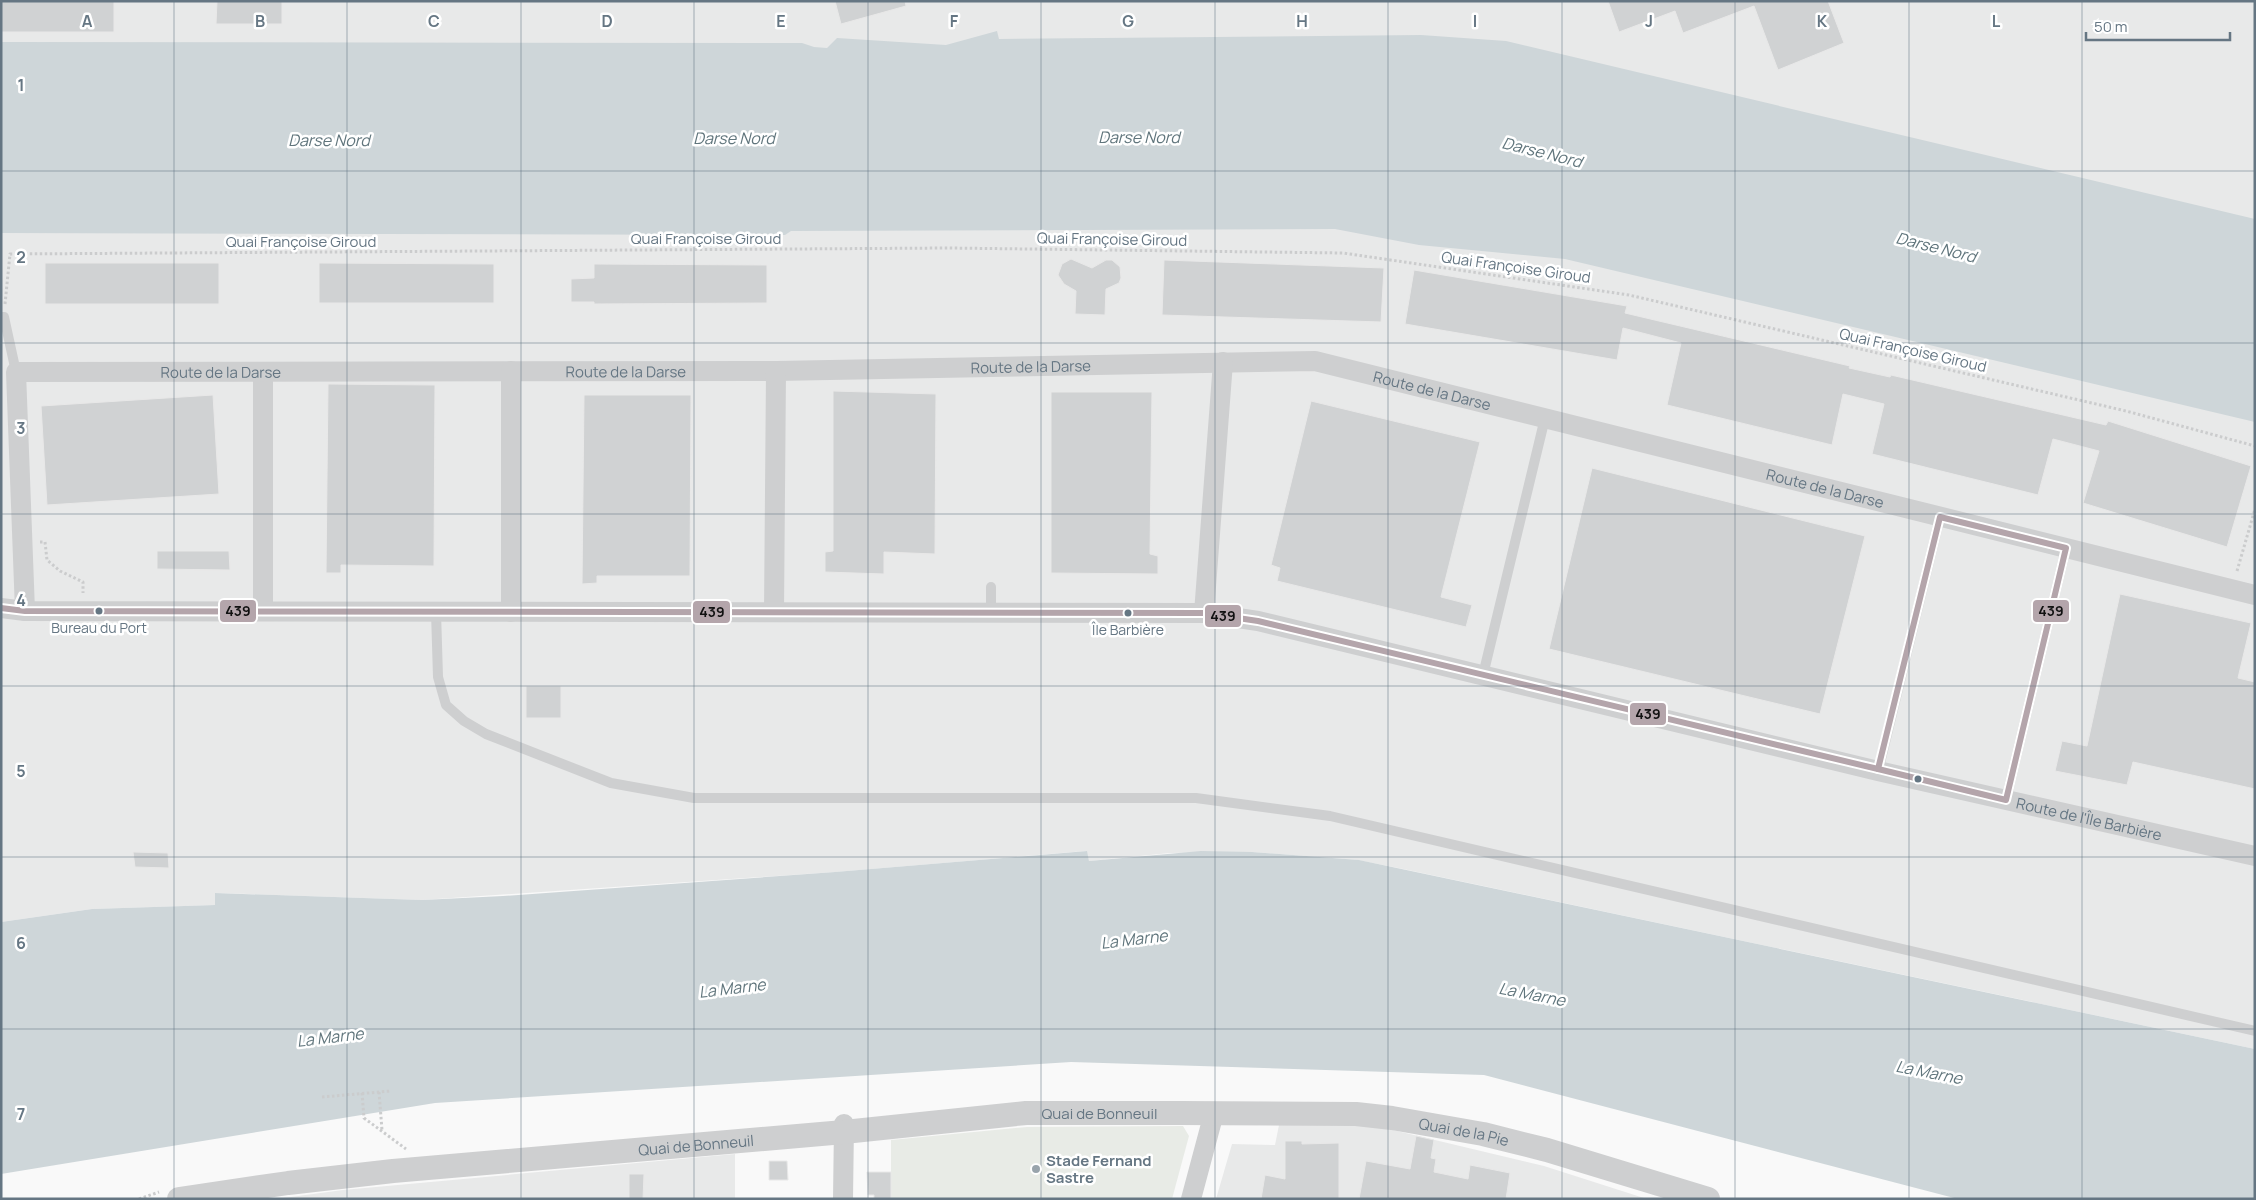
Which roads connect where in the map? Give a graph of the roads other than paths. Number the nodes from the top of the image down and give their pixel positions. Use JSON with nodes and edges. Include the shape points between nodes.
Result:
{"nodes":[{"id":1,"x":3,"y":317,"type":"edge"},
{"id":2,"x":1223,"y":362,"type":"junction"},
{"id":3,"x":511,"y":371,"type":"junction"},
{"id":4,"x":776,"y":371,"type":"junction"},
{"id":5,"x":16,"y":372,"type":"junction"},
{"id":6,"x":263,"y":372,"type":"junction"},
{"id":7,"x":1545,"y":418,"type":"junction"},
{"id":8,"x":1940,"y":517,"type":"junction"},
{"id":9,"x":2066,"y":548,"type":"junction"},
{"id":10,"x":991,"y":587,"type":"dead end"},
{"id":11,"x":2255,"y":595,"type":"edge"},
{"id":12,"x":1,"y":608,"type":"edge"},
{"id":13,"x":25,"y":611,"type":"junction"},
{"id":14,"x":263,"y":611,"type":"junction"},
{"id":15,"x":436,"y":612,"type":"junction"},
{"id":16,"x":511,"y":612,"type":"junction"},
{"id":17,"x":774,"y":612,"type":"junction"},
{"id":18,"x":991,"y":613,"type":"junction"},
{"id":19,"x":1204,"y":613,"type":"junction"},
{"id":20,"x":1,"y":616,"type":"edge"},
{"id":21,"x":1483,"y":675,"type":"junction"},
{"id":22,"x":1878,"y":771,"type":"junction"},
{"id":23,"x":2006,"y":800,"type":"junction"},
{"id":24,"x":2255,"y":856,"type":"edge"},
{"id":25,"x":2255,"y":1031,"type":"edge"},
{"id":26,"x":1214,"y":1112,"type":"junction"},
{"id":27,"x":844,"y":1128,"type":"junction"},
{"id":28,"x":180,"y":1199,"type":"edge"},
{"id":29,"x":844,"y":1199,"type":"edge"},
{"id":30,"x":1191,"y":1199,"type":"edge"},
{"id":31,"x":1708,"y":1199,"type":"edge"}],
"edges":[{"from":1,"to":5,"type":"lane"},
{"from":2,"to":4,"type":"street","name":"Route de la Darse"},
{"from":2,"to":7,"type":"street","name":"Route de la Darse","via":[[1315,361]]},
{"from":2,"to":19,"type":"street"},
{"from":3,"to":4,"type":"street","name":"Route de la Darse"},
{"from":3,"to":6,"type":"street","name":"Route de la Darse"},
{"from":3,"to":16,"type":"street"},
{"from":4,"to":17,"type":"street"},
{"from":5,"to":6,"type":"street","name":"Route de la Darse"},
{"from":5,"to":13,"type":"street"},
{"from":6,"to":14,"type":"street"},
{"from":7,"to":8,"type":"street","name":"Route de la Darse"},
{"from":7,"to":21,"type":"lane"},
{"from":8,"to":9,"type":"street","name":"Route de la Darse"},
{"from":8,"to":22,"type":"lane"},
{"from":9,"to":11,"type":"street","name":"Route de la Darse"},
{"from":9,"to":23,"type":"lane"},
{"from":10,"to":18,"type":"lane"},
{"from":12,"to":13,"type":"street","name":"Route de l'Île Barbière"},
{"from":13,"to":14,"type":"street","name":"Route de l'Île Barbière"},
{"from":13,"to":20,"type":"street","name":"Route de l'Île Barbière"},
{"from":14,"to":15,"type":"street","name":"Route de l'Île Barbière"},
{"from":15,"to":16,"type":"street","name":"Route de l'Île Barbière"},
{"from":15,"to":25,"type":"lane","via":[[438,677],[446,705],[486,734],[611,783],[694,798],[1196,798],[1330,816]]},
{"from":16,"to":17,"type":"street","name":"Route de l'Île Barbière"},
{"from":17,"to":18,"type":"street","name":"Route de l'Île Barbière"},
{"from":18,"to":19,"type":"street","name":"Route de l'Île Barbière"},
{"from":19,"to":21,"type":"street","name":"Route de l'Île Barbière","via":[[1258,621]]},
{"from":21,"to":22,"type":"street","name":"Route de l'Île Barbière"},
{"from":22,"to":23,"type":"street","name":"Route de l'Île Barbière"},
{"from":23,"to":24,"type":"street","name":"Route de l'Île Barbière"},
{"from":26,"to":27,"type":"street","name":"Quai de Bonneuil","via":[[1026,1113]]},
{"from":26,"to":30,"type":"street"},
{"from":26,"to":31,"type":"street","name":"Quai de la Pie","via":[[1356,1114],[1483,1134]]},
{"from":27,"to":28,"type":"street","name":"Quai de Bonneuil","via":[[392,1171]]},
{"from":27,"to":29,"type":"street"}]}
